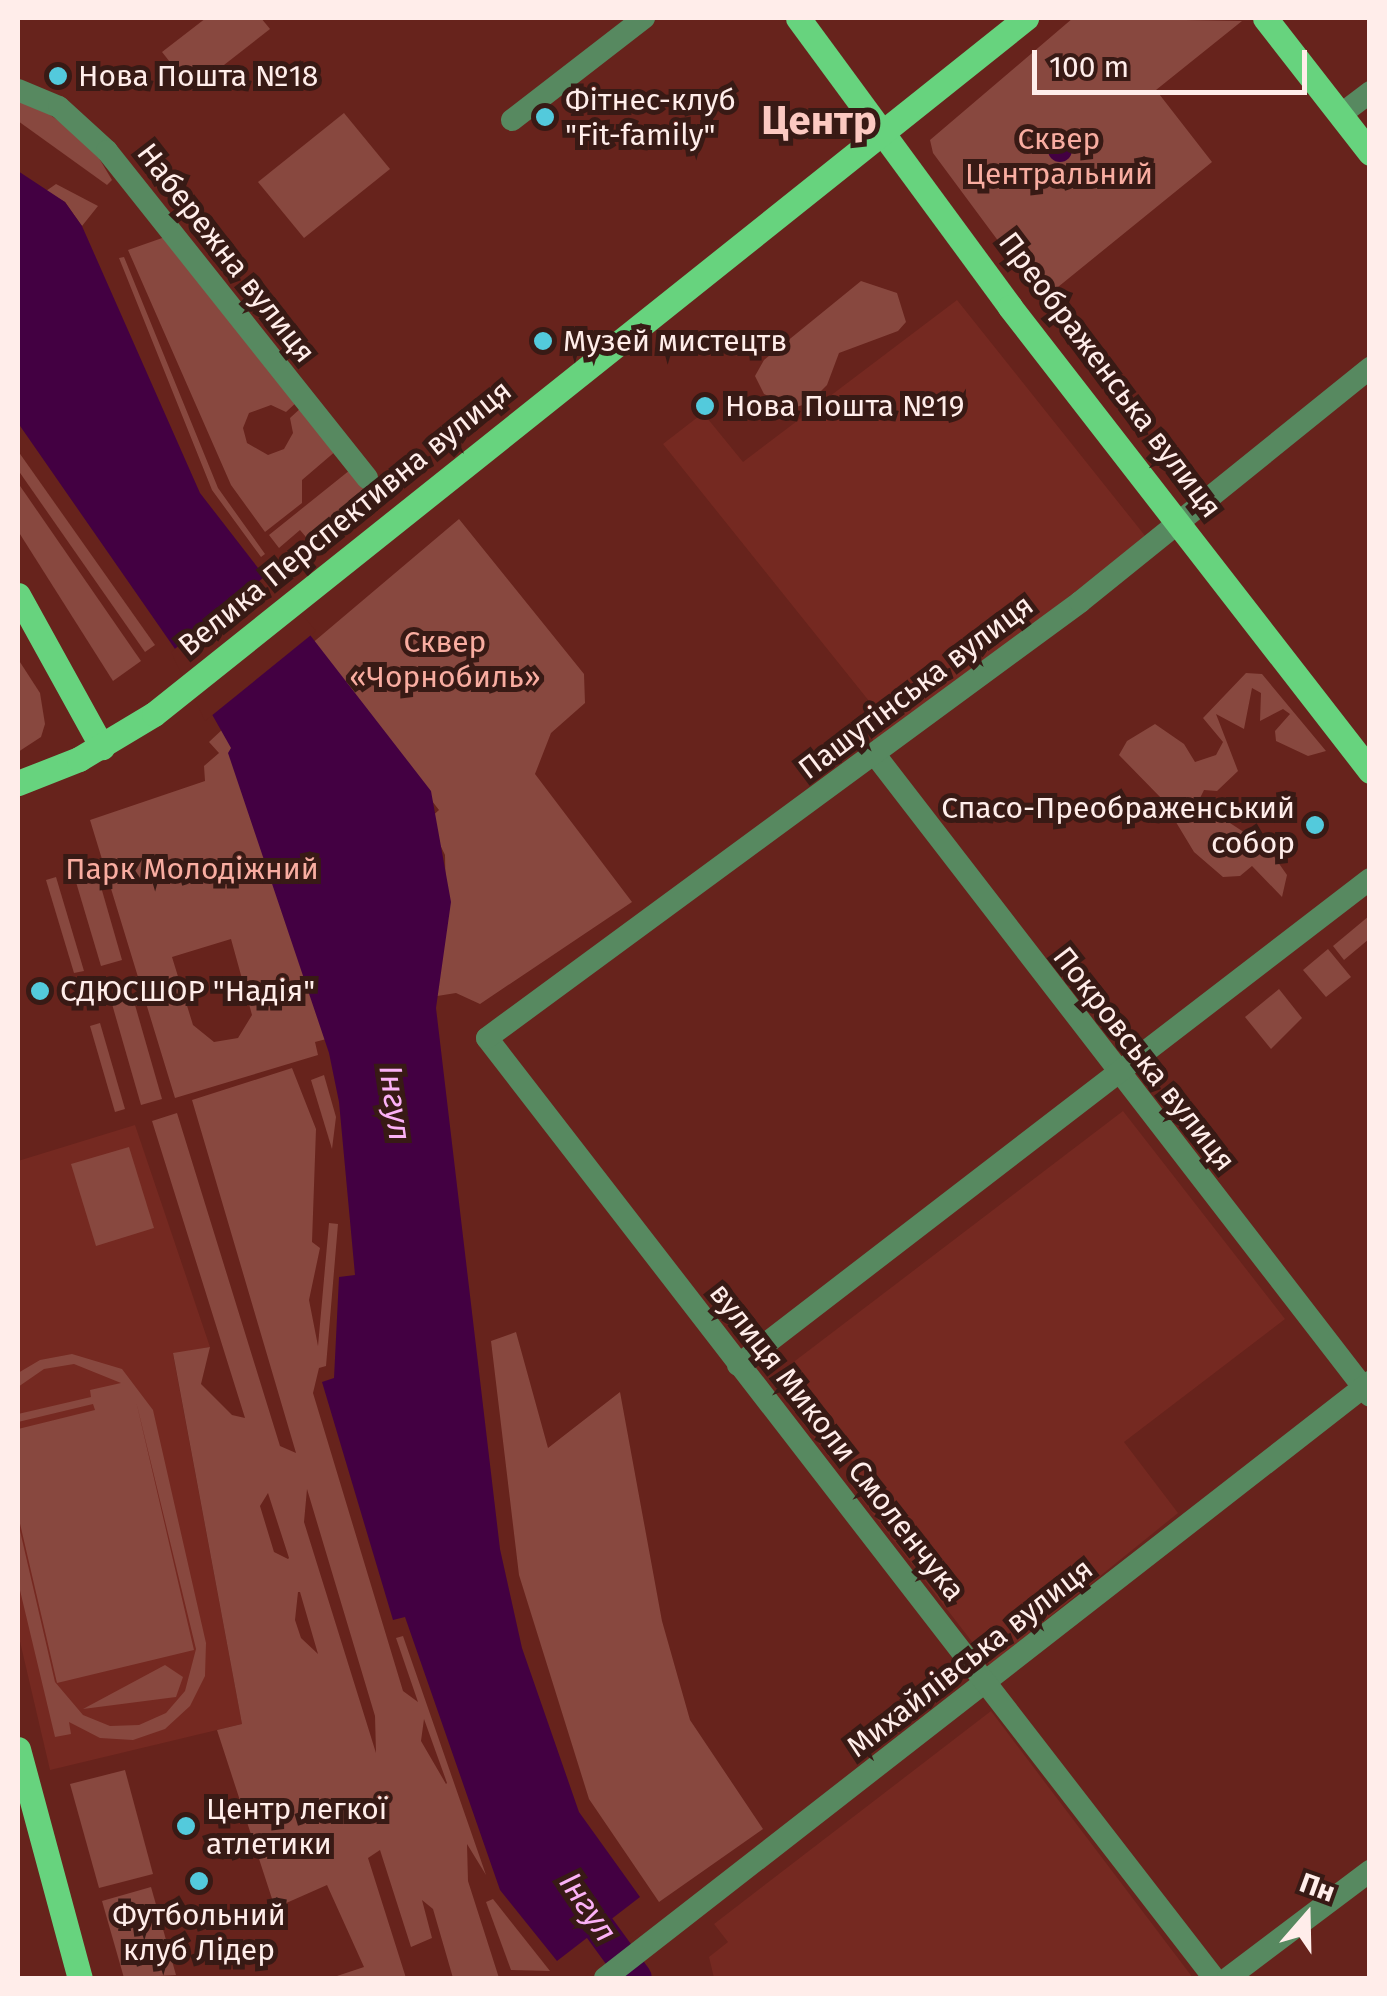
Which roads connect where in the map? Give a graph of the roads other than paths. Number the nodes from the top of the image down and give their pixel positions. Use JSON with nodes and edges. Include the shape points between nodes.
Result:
{"nodes":[{"id":1,"x":644,"y":18,"type":"edge"},
{"id":2,"x":798,"y":18,"type":"edge"},
{"id":3,"x":1026,"y":18,"type":"edge"},
{"id":4,"x":1265,"y":18,"type":"edge"},
{"id":5,"x":18,"y":90,"type":"edge"},
{"id":6,"x":1370,"y":92,"type":"edge"},
{"id":7,"x":1340,"y":116,"type":"junction"},
{"id":8,"x":512,"y":120,"type":"dead end"},
{"id":9,"x":884,"y":132,"type":"junction"},
{"id":10,"x":1370,"y":153,"type":"edge"},
{"id":11,"x":1370,"y":368,"type":"edge"},
{"id":12,"x":366,"y":478,"type":"dead end"},
{"id":13,"x":1178,"y":518,"type":"junction"},
{"id":14,"x":18,"y":594,"type":"edge"},
{"id":15,"x":102,"y":747,"type":"junction"},
{"id":16,"x":876,"y":756,"type":"junction"},
{"id":17,"x":1370,"y":771,"type":"edge"},
{"id":18,"x":18,"y":783,"type":"edge"},
{"id":19,"x":1370,"y":879,"type":"edge"},
{"id":20,"x":486,"y":1038,"type":"joint"},
{"id":21,"x":1116,"y":1076,"type":"junction"},
{"id":22,"x":738,"y":1365,"type":"junction"},
{"id":23,"x":1367,"y":1388,"type":"edge"},
{"id":24,"x":988,"y":1683,"type":"junction"},
{"id":25,"x":18,"y":1749,"type":"edge"},
{"id":26,"x":1370,"y":1871,"type":"edge"},
{"id":27,"x":80,"y":1978,"type":"edge"},
{"id":28,"x":605,"y":1978,"type":"edge"},
{"id":29,"x":1214,"y":1978,"type":"edge"},
{"id":30,"x":1228,"y":1978,"type":"edge"}],
"edges":[{"from":1,"to":8,"type":"street"},
{"from":2,"to":9,"type":"main road","name":"Преображенська вулиця"},
{"from":3,"to":9,"type":"main road","name":"Велика Перспективна вулиця"},
{"from":4,"to":7,"type":"main road"},
{"from":5,"to":12,"type":"street","name":"Набережна вулиця","via":[[59,108],[107,151]]},
{"from":6,"to":7,"type":"street"},
{"from":7,"to":10,"type":"main road"},
{"from":9,"to":13,"type":"main road","name":"Преображенська вулиця","via":[[1020,320]]},
{"from":9,"to":15,"type":"main road","name":"Велика Перспективна вулиця","via":[[154,714]]},
{"from":11,"to":13,"type":"street","name":"Пашутінська вулиця"},
{"from":13,"to":16,"type":"street","name":"Пашутінська вулиця"},
{"from":13,"to":17,"type":"main road","name":"Преображенська вулиця"},
{"from":14,"to":15,"type":"main road"},
{"from":15,"to":18,"type":"main road","name":"Велика Перспективна вулиця"},
{"from":16,"to":20,"type":"street","name":"Пашутінська вулиця"},
{"from":16,"to":21,"type":"street","name":"Покровська вулиця"},
{"from":19,"to":21,"type":"street"},
{"from":20,"to":22,"type":"street","name":"вулиця Миколи Смоленчука"},
{"from":21,"to":22,"type":"street"},
{"from":21,"to":23,"type":"street","name":"Покровська вулиця"},
{"from":22,"to":24,"type":"street","name":"вулиця Миколи Смоленчука"},
{"from":23,"to":24,"type":"street","name":"Михайлівська вулиця"},
{"from":24,"to":28,"type":"street","name":"Михайлівська вулиця"},
{"from":24,"to":29,"type":"street","name":"вулиця Миколи Смоленчука"},
{"from":25,"to":27,"type":"main road"},
{"from":26,"to":30,"type":"street"}]}
